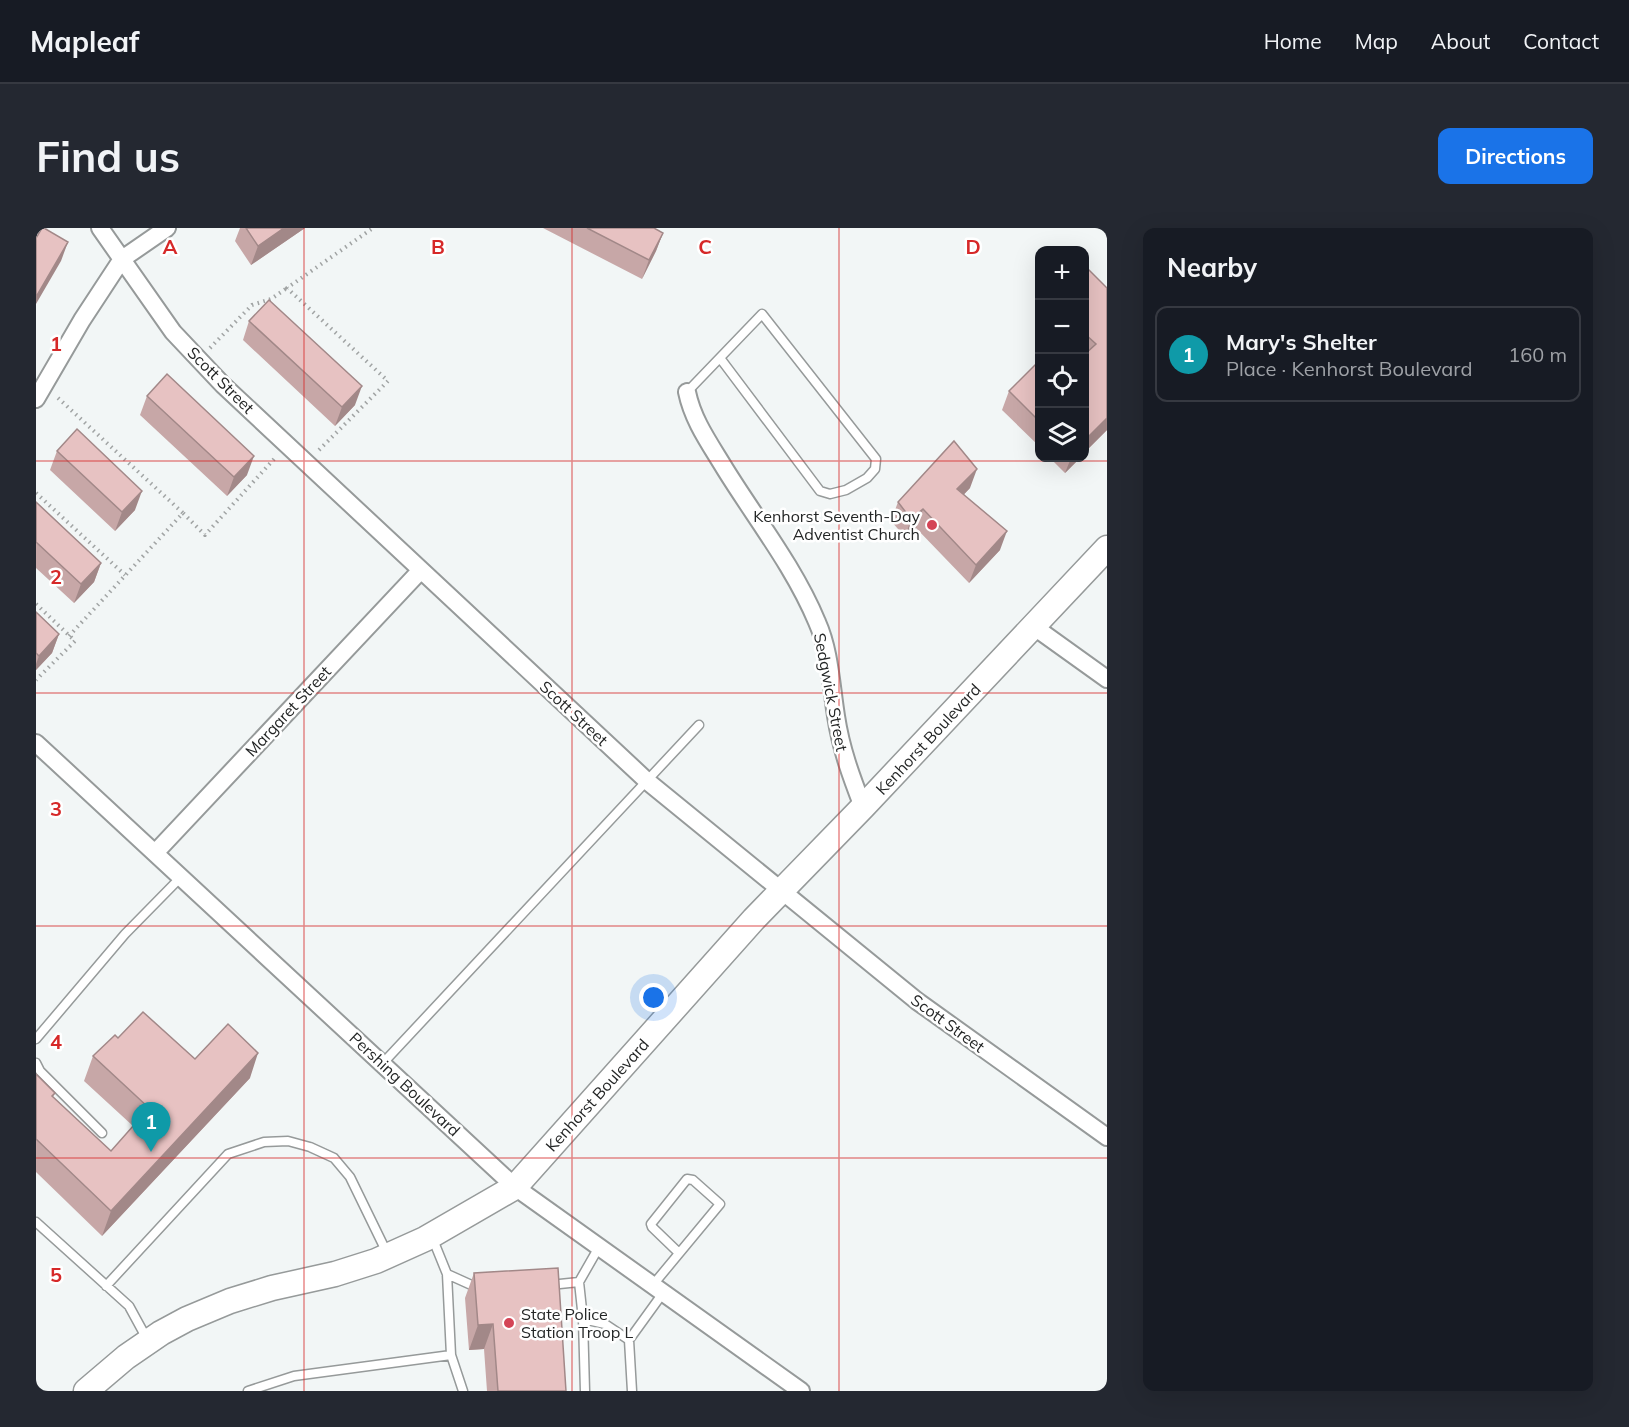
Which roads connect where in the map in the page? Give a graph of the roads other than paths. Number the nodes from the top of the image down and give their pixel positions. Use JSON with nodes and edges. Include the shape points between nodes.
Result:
{"nodes":[{"id":1,"x":100,"y":228,"type":"edge"},
{"id":2,"x":167,"y":228,"type":"edge"},
{"id":3,"x":122,"y":259,"type":"junction"},
{"id":4,"x":720,"y":358,"type":"junction"},
{"id":5,"x":40,"y":392,"type":"edge"},
{"id":6,"x":687,"y":392,"type":"joint"},
{"id":7,"x":1107,"y":548,"type":"edge"},
{"id":8,"x":421,"y":570,"type":"junction"},
{"id":9,"x":1034,"y":627,"type":"junction"},
{"id":10,"x":1107,"y":678,"type":"edge"},
{"id":11,"x":699,"y":725,"type":"dead end"},
{"id":12,"x":36,"y":743,"type":"edge"},
{"id":13,"x":647,"y":781,"type":"junction"},
{"id":14,"x":863,"y":807,"type":"junction"},
{"id":15,"x":155,"y":853,"type":"junction"},
{"id":16,"x":182,"y":877,"type":"junction"},
{"id":17,"x":782,"y":891,"type":"junction"},
{"id":18,"x":36,"y":1039,"type":"edge"},
{"id":19,"x":36,"y":1063,"type":"edge"},
{"id":20,"x":383,"y":1063,"type":"junction"},
{"id":21,"x":102,"y":1133,"type":"dead end"},
{"id":22,"x":1107,"y":1137,"type":"edge"},
{"id":23,"x":515,"y":1187,"type":"junction"},
{"id":24,"x":36,"y":1222,"type":"edge"},
{"id":25,"x":431,"y":1235,"type":"junction"},
{"id":26,"x":599,"y":1247,"type":"junction"},
{"id":27,"x":679,"y":1253,"type":"junction"},
{"id":28,"x":388,"y":1255,"type":"junction"},
{"id":29,"x":447,"y":1274,"type":"junction"},
{"id":30,"x":579,"y":1282,"type":"junction"},
{"id":31,"x":106,"y":1286,"type":"junction"},
{"id":32,"x":545,"y":1286,"type":"edge"},
{"id":33,"x":485,"y":1289,"type":"edge"},
{"id":34,"x":658,"y":1289,"type":"junction"},
{"id":35,"x":583,"y":1319,"type":"junction"},
{"id":36,"x":629,"y":1340,"type":"junction"},
{"id":37,"x":148,"y":1342,"type":"junction"},
{"id":38,"x":452,"y":1355,"type":"junction"},
{"id":39,"x":86,"y":1391,"type":"edge"},
{"id":40,"x":248,"y":1391,"type":"edge"},
{"id":41,"x":463,"y":1391,"type":"edge"},
{"id":42,"x":585,"y":1391,"type":"edge"},
{"id":43,"x":632,"y":1391,"type":"edge"},
{"id":44,"x":801,"y":1391,"type":"edge"}],
"edges":[{"from":1,"to":3,"type":"street","name":"Scott Street"},
{"from":2,"to":3,"type":"street"},
{"from":3,"to":5,"type":"street"},
{"from":3,"to":8,"type":"street","name":"Scott Street","via":[[173,332],[198,359]]},
{"from":4,"to":4,"type":"lane","via":[[820,491],[830,494],[846,490],[875,469],[876,459],[762,314]]},
{"from":4,"to":6,"type":"lane"},
{"from":6,"to":14,"type":"street","name":"Sedgwick Street","via":[[702,431],[782,555],[818,623],[830,667],[845,760]]},
{"from":7,"to":9,"type":"street","name":"Kenhorst Boulevard"},
{"from":8,"to":13,"type":"street","name":"Scott Street"},
{"from":8,"to":15,"type":"street","name":"Margaret Street"},
{"from":9,"to":10,"type":"street"},
{"from":9,"to":14,"type":"street","name":"Kenhorst Boulevard"},
{"from":11,"to":13,"type":"lane"},
{"from":12,"to":15,"type":"street","name":"Pershing Boulevard"},
{"from":13,"to":17,"type":"street","name":"Scott Street"},
{"from":13,"to":20,"type":"lane"},
{"from":14,"to":17,"type":"street","name":"Kenhorst Boulevard"},
{"from":15,"to":16,"type":"street","name":"Pershing Boulevard"},
{"from":16,"to":18,"type":"lane","via":[[125,934]]},
{"from":16,"to":20,"type":"street","name":"Pershing Boulevard"},
{"from":17,"to":22,"type":"street","name":"Scott Street","via":[[917,1001]]},
{"from":17,"to":23,"type":"street","name":"Kenhorst Boulevard"},
{"from":19,"to":21,"type":"lane"},
{"from":20,"to":23,"type":"street","name":"Pershing Boulevard"},
{"from":23,"to":25,"type":"street","name":"Kenhorst Boulevard"},
{"from":23,"to":26,"type":"street","name":"Pershing Boulevard"},
{"from":24,"to":31,"type":"lane"},
{"from":25,"to":28,"type":"street","name":"Kenhorst Boulevard"},
{"from":25,"to":29,"type":"lane"},
{"from":26,"to":30,"type":"lane"},
{"from":26,"to":34,"type":"street","name":"Pershing Boulevard"},
{"from":27,"to":27,"type":"lane","via":[[652,1227],[687,1179],[720,1204]]},
{"from":27,"to":34,"type":"lane"},
{"from":28,"to":31,"type":"lane","via":[[350,1177],[334,1158],[310,1146],[288,1141],[264,1142],[228,1154]]},
{"from":28,"to":37,"type":"street","name":"Kenhorst Boulevard","via":[[335,1274],[230,1301]]},
{"from":29,"to":33,"type":"lane","via":[[474,1288]]},
{"from":29,"to":38,"type":"lane"},
{"from":30,"to":32,"type":"lane"},
{"from":30,"to":35,"type":"lane"},
{"from":31,"to":37,"type":"lane","via":[[129,1306]]},
{"from":34,"to":36,"type":"lane"},
{"from":34,"to":44,"type":"street","name":"Pershing Boulevard"},
{"from":35,"to":36,"type":"lane","via":[[605,1324]]},
{"from":35,"to":42,"type":"lane"},
{"from":36,"to":43,"type":"lane"},
{"from":37,"to":39,"type":"street","name":"Kenhorst Boulevard"},
{"from":38,"to":40,"type":"lane","via":[[294,1376]]},
{"from":38,"to":41,"type":"lane"}]}
